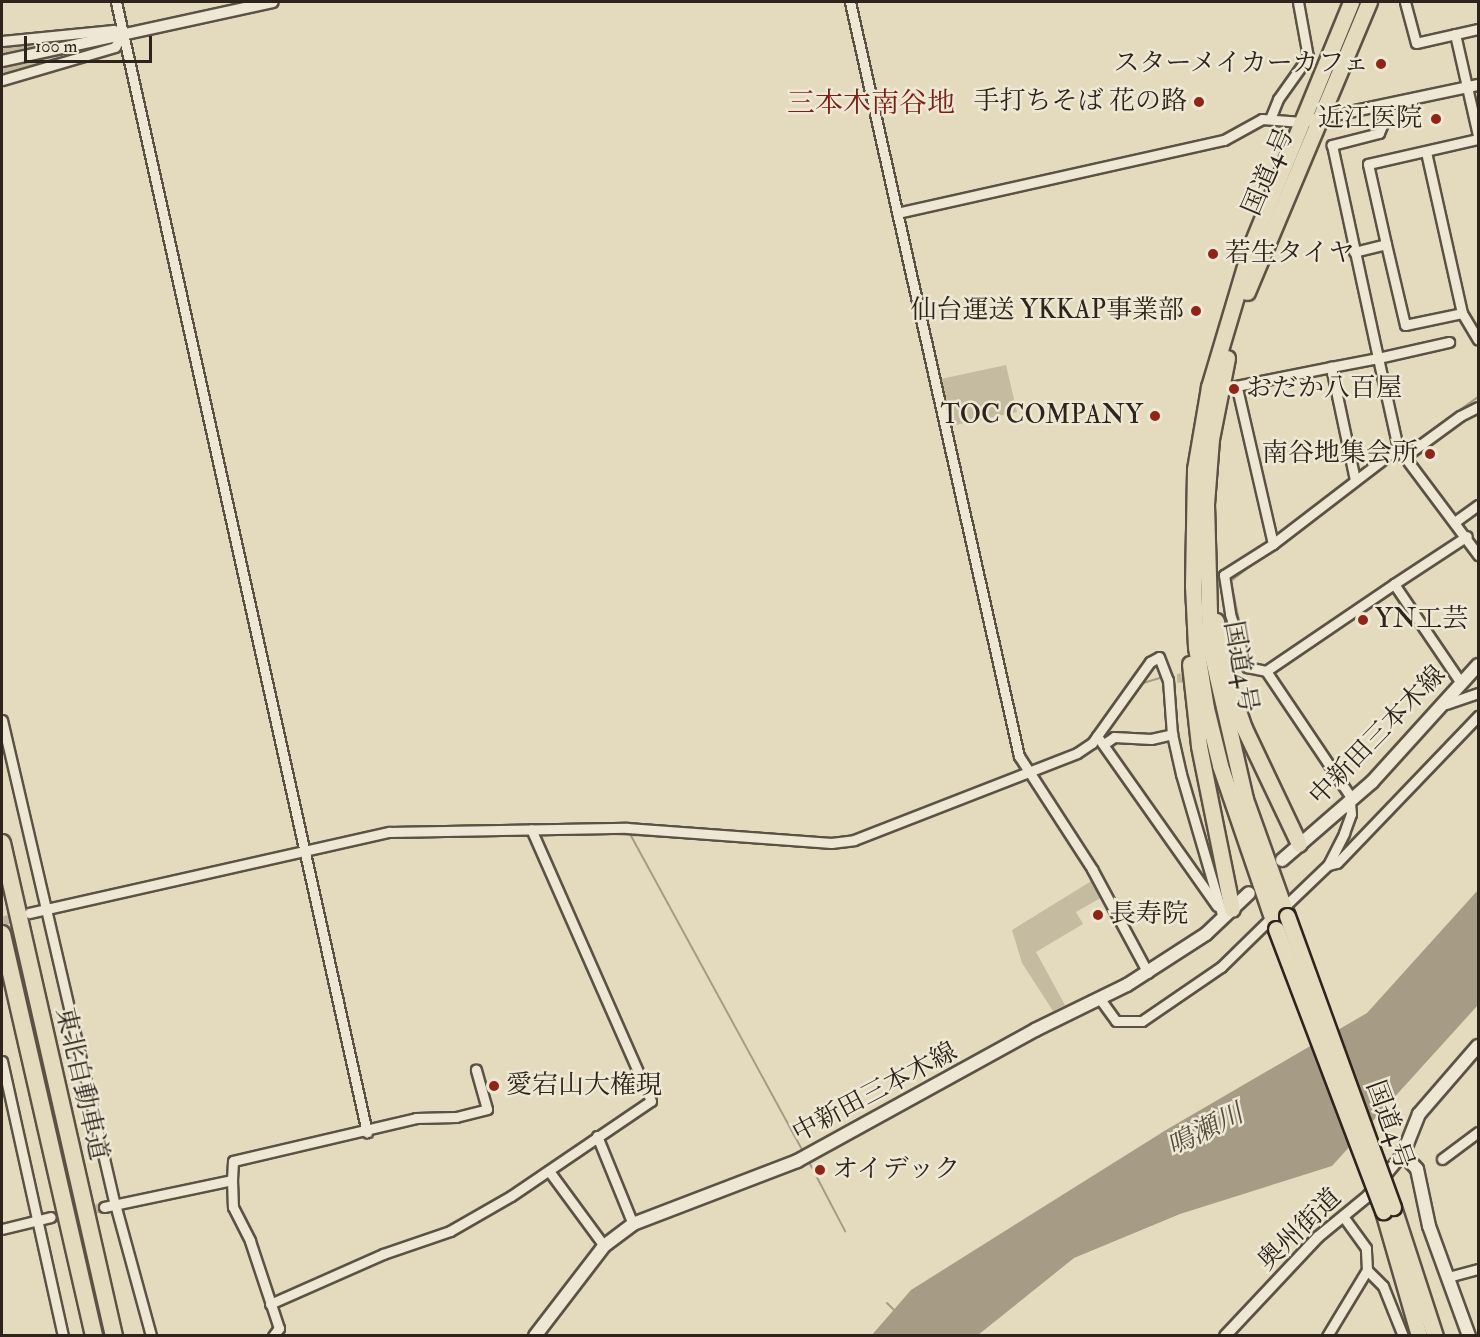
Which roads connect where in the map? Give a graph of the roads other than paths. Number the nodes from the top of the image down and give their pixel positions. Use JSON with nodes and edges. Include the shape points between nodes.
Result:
{"nodes":[{"id":1,"x":116,"y":2,"type":"edge"},
{"id":2,"x":273,"y":2,"type":"edge"},
{"id":3,"x":850,"y":2,"type":"edge"},
{"id":4,"x":1298,"y":2,"type":"edge"},
{"id":5,"x":1351,"y":2,"type":"edge"},
{"id":6,"x":1369,"y":2,"type":"edge"},
{"id":7,"x":1405,"y":2,"type":"edge"},
{"id":8,"x":243,"y":5,"type":"edge"},
{"id":9,"x":1479,"y":29,"type":"edge"},
{"id":10,"x":123,"y":34,"type":"junction"},
{"id":11,"x":1455,"y":34,"type":"junction"},
{"id":12,"x":2,"y":41,"type":"edge"},
{"id":13,"x":2,"y":61,"type":"edge"},
{"id":14,"x":2,"y":80,"type":"edge"},
{"id":15,"x":1479,"y":85,"type":"edge"},
{"id":16,"x":1467,"y":88,"type":"junction"},
{"id":17,"x":1380,"y":107,"type":"junction"},
{"id":18,"x":1270,"y":119,"type":"junction"},
{"id":19,"x":1318,"y":120,"type":"junction"},
{"id":20,"x":1302,"y":122,"type":"junction"},
{"id":21,"x":1479,"y":137,"type":"edge"},
{"id":22,"x":1426,"y":152,"type":"junction"},
{"id":23,"x":897,"y":213,"type":"junction"},
{"id":24,"x":1386,"y":244,"type":"junction"},
{"id":25,"x":1354,"y":252,"type":"junction"},
{"id":26,"x":1462,"y":313,"type":"junction"},
{"id":27,"x":1479,"y":340,"type":"edge"},
{"id":28,"x":1449,"y":342,"type":"dead end"},
{"id":29,"x":1378,"y":357,"type":"junction"},
{"id":30,"x":1331,"y":367,"type":"junction"},
{"id":31,"x":1221,"y":385,"type":"junction"},
{"id":32,"x":1237,"y":388,"type":"junction"},
{"id":33,"x":1479,"y":407,"type":"edge"},
{"id":34,"x":1401,"y":452,"type":"junction"},
{"id":35,"x":1355,"y":480,"type":"junction"},
{"id":36,"x":1479,"y":505,"type":"edge"},
{"id":37,"x":1456,"y":521,"type":"junction"},
{"id":38,"x":1193,"y":524,"type":"junction"},
{"id":39,"x":1467,"y":536,"type":"junction"},
{"id":40,"x":1273,"y":543,"type":"junction"},
{"id":41,"x":1479,"y":555,"type":"edge"},
{"id":42,"x":1205,"y":568,"type":"junction"},
{"id":43,"x":1394,"y":584,"type":"junction"},
{"id":44,"x":1479,"y":665,"type":"edge"},
{"id":45,"x":1247,"y":667,"type":"junction"},
{"id":46,"x":1233,"y":670,"type":"dead end"},
{"id":47,"x":1266,"y":671,"type":"junction"},
{"id":48,"x":1461,"y":683,"type":"junction"},
{"id":49,"x":1479,"y":693,"type":"edge"},
{"id":50,"x":1446,"y":704,"type":"junction"},
{"id":51,"x":1479,"y":716,"type":"edge"},
{"id":52,"x":2,"y":720,"type":"edge"},
{"id":53,"x":1172,"y":734,"type":"junction"},
{"id":54,"x":1101,"y":740,"type":"junction"},
{"id":55,"x":1030,"y":775,"type":"junction"},
{"id":56,"x":1351,"y":801,"type":"junction"},
{"id":57,"x":532,"y":832,"type":"junction"},
{"id":58,"x":2,"y":843,"type":"edge"},
{"id":59,"x":1299,"y":844,"type":"junction"},
{"id":60,"x":305,"y":851,"type":"junction"},
{"id":61,"x":1282,"y":860,"type":"dead end"},
{"id":62,"x":1328,"y":865,"type":"junction"},
{"id":63,"x":1249,"y":893,"type":"dead end"},
{"id":64,"x":1217,"y":906,"type":"junction"},
{"id":65,"x":44,"y":909,"type":"junction"},
{"id":66,"x":29,"y":913,"type":"tunnel mouth"},
{"id":67,"x":1228,"y":913,"type":"junction"},
{"id":68,"x":1280,"y":917,"type":"junction"},
{"id":69,"x":2,"y":934,"type":"edge"},
{"id":70,"x":1148,"y":973,"type":"junction"},
{"id":71,"x":1101,"y":999,"type":"junction"},
{"id":72,"x":1479,"y":1046,"type":"edge"},
{"id":73,"x":2,"y":1064,"type":"edge"},
{"id":74,"x":476,"y":1070,"type":"dead end"},
{"id":75,"x":367,"y":1132,"type":"junction"},
{"id":76,"x":1479,"y":1132,"type":"edge"},
{"id":77,"x":597,"y":1136,"type":"junction"},
{"id":78,"x":1403,"y":1154,"type":"junction"},
{"id":79,"x":1442,"y":1159,"type":"dead end"},
{"id":80,"x":549,"y":1171,"type":"junction"},
{"id":81,"x":232,"y":1180,"type":"junction"},
{"id":82,"x":115,"y":1204,"type":"junction"},
{"id":83,"x":104,"y":1207,"type":"tunnel mouth"},
{"id":84,"x":1388,"y":1209,"type":"junction"},
{"id":85,"x":1343,"y":1216,"type":"junction"},
{"id":86,"x":51,"y":1218,"type":"tunnel mouth"},
{"id":87,"x":36,"y":1221,"type":"junction"},
{"id":88,"x":633,"y":1224,"type":"junction"},
{"id":89,"x":2,"y":1228,"type":"edge"},
{"id":90,"x":604,"y":1246,"type":"junction"},
{"id":91,"x":1479,"y":1269,"type":"edge"},
{"id":92,"x":1367,"y":1270,"type":"junction"},
{"id":93,"x":1448,"y":1277,"type":"junction"},
{"id":94,"x":270,"y":1304,"type":"junction"},
{"id":95,"x":63,"y":1335,"type":"edge"},
{"id":96,"x":94,"y":1335,"type":"edge"},
{"id":97,"x":114,"y":1335,"type":"edge"},
{"id":98,"x":151,"y":1335,"type":"edge"},
{"id":99,"x":273,"y":1335,"type":"edge"},
{"id":100,"x":535,"y":1335,"type":"edge"},
{"id":101,"x":1226,"y":1335,"type":"edge"},
{"id":102,"x":1327,"y":1335,"type":"edge"},
{"id":103,"x":1403,"y":1335,"type":"edge"},
{"id":104,"x":1419,"y":1335,"type":"edge"},
{"id":105,"x":1435,"y":1335,"type":"edge"},
{"id":106,"x":1469,"y":1335,"type":"edge"}],
"edges":[{"from":1,"to":10,"type":"street"},
{"from":2,"to":8,"type":"street"},
{"from":3,"to":23,"type":"street"},
{"from":4,"to":18,"type":"street","via":[[1308,57],[1278,99]]},
{"from":5,"to":20,"type":"highway","name":"国道4号"},
{"from":6,"to":19,"type":"highway","name":"国道4号"},
{"from":7,"to":11,"type":"street","via":[[1416,44]]},
{"from":8,"to":10,"type":"street"},
{"from":9,"to":11,"type":"street"},
{"from":10,"to":12,"type":"street","via":[[113,30]]},
{"from":10,"to":13,"type":"street"},
{"from":10,"to":14,"type":"street","via":[[115,47]]},
{"from":10,"to":60,"type":"street"},
{"from":11,"to":16,"type":"street"},
{"from":15,"to":16,"type":"street"},
{"from":16,"to":17,"type":"street"},
{"from":16,"to":21,"type":"street"},
{"from":17,"to":19,"type":"street"},
{"from":17,"to":25,"type":"street","via":[[1384,121],[1379,133],[1332,145]]},
{"from":18,"to":20,"type":"street"},
{"from":18,"to":23,"type":"street","via":[[1253,123],[1224,140]]},
{"from":19,"to":20,"type":"street"},
{"from":19,"to":31,"type":"highway","name":"国道4号","via":[[1256,267]]},
{"from":20,"to":38,"type":"highway","name":"国道4号","via":[[1251,246],[1209,387],[1195,469]]},
{"from":21,"to":22,"type":"street"},
{"from":22,"to":24,"type":"street","via":[[1368,164]]},
{"from":22,"to":26,"type":"street"},
{"from":23,"to":55,"type":"street","via":[[1019,756]]},
{"from":24,"to":25,"type":"street"},
{"from":24,"to":26,"type":"street","via":[[1405,325]]},
{"from":25,"to":29,"type":"street"},
{"from":26,"to":27,"type":"street"},
{"from":28,"to":29,"type":"street"},
{"from":29,"to":30,"type":"street"},
{"from":29,"to":34,"type":"street"},
{"from":30,"to":32,"type":"street"},
{"from":30,"to":35,"type":"street"},
{"from":31,"to":32,"type":"street"},
{"from":31,"to":42,"type":"highway","name":"国道4号","via":[[1208,473]]},
{"from":32,"to":40,"type":"street"},
{"from":33,"to":34,"type":"street"},
{"from":34,"to":35,"type":"street"},
{"from":34,"to":37,"type":"street"},
{"from":35,"to":40,"type":"street"},
{"from":36,"to":37,"type":"street"},
{"from":37,"to":39,"type":"street"},
{"from":38,"to":67,"type":"highway","via":[[1186,586],[1192,695]]},
{"from":38,"to":68,"type":"highway","name":"国道4号","via":[[1196,647],[1206,708],[1220,765]]},
{"from":39,"to":41,"type":"street"},
{"from":39,"to":43,"type":"street"},
{"from":40,"to":45,"type":"street","via":[[1224,575],[1230,614]]},
{"from":42,"to":59,"type":"highway","via":[[1230,688],[1256,755]]},
{"from":42,"to":68,"type":"highway","name":"国道4号","via":[[1210,646],[1222,712]]},
{"from":43,"to":47,"type":"street"},
{"from":43,"to":48,"type":"street"},
{"from":44,"to":48,"type":"main road","name":"中新田三本木線"},
{"from":45,"to":46,"type":"street"},
{"from":45,"to":47,"type":"street"},
{"from":47,"to":56,"type":"street"},
{"from":48,"to":50,"type":"main road","name":"中新田三本木線"},
{"from":49,"to":50,"type":"street"},
{"from":50,"to":56,"type":"main road","name":"中新田三本木線"},
{"from":51,"to":62,"type":"street","via":[[1337,863]]},
{"from":52,"to":65,"type":"street"},
{"from":53,"to":54,"type":"street","via":[[1151,739]]},
{"from":53,"to":54,"type":"street","via":[[1172,679],[1163,660],[1155,658]]},
{"from":53,"to":64,"type":"street"},
{"from":54,"to":55,"type":"street"},
{"from":54,"to":64,"type":"street"},
{"from":55,"to":57,"type":"street","via":[[839,843],[627,828]]},
{"from":55,"to":70,"type":"street","via":[[1092,869]]},
{"from":56,"to":59,"type":"main road","name":"中新田三本木線"},
{"from":56,"to":62,"type":"street","via":[[1351,814]]},
{"from":57,"to":60,"type":"street","via":[[375,833]]},
{"from":57,"to":77,"type":"street","via":[[651,1096],[647,1105]]},
{"from":58,"to":97,"type":"highway","name":"東北自動車道"},
{"from":59,"to":61,"type":"main road","name":"中新田三本木線"},
{"from":60,"to":65,"type":"street"},
{"from":60,"to":75,"type":"street"},
{"from":62,"to":68,"type":"street"},
{"from":63,"to":67,"type":"main road","name":"中新田三本木線"},
{"from":64,"to":67,"type":"street"},
{"from":65,"to":66,"type":"street"},
{"from":65,"to":82,"type":"street"},
{"from":67,"to":70,"type":"main road","name":"中新田三本木線"},
{"from":68,"to":71,"type":"street","via":[[1221,967],[1142,1021],[1116,1022]]},
{"from":68,"to":84,"type":"highway","name":"国道4号","bridge":true},
{"from":69,"to":96,"type":"highway","name":"東北自動車道"},
{"from":70,"to":71,"type":"main road","name":"中新田三本木線"},
{"from":71,"to":88,"type":"main road","name":"中新田三本木線","via":[[797,1161]]},
{"from":72,"to":78,"type":"main road","via":[[1419,1114]]},
{"from":73,"to":87,"type":"street"},
{"from":74,"to":75,"type":"street","via":[[487,1109],[456,1117],[416,1118]]},
{"from":75,"to":81,"type":"street","via":[[233,1161]]},
{"from":76,"to":79,"type":"street"},
{"from":77,"to":80,"type":"street"},
{"from":77,"to":88,"type":"street"},
{"from":78,"to":85,"type":"street","name":"奥州街道","via":[[1368,1196]]},
{"from":78,"to":93,"type":"main road","via":[[1417,1169],[1429,1226]]},
{"from":80,"to":90,"type":"street"},
{"from":80,"to":94,"type":"street","via":[[450,1231],[382,1254]]},
{"from":81,"to":82,"type":"street"},
{"from":81,"to":94,"type":"street","via":[[233,1207],[250,1241]]},
{"from":82,"to":83,"type":"street"},
{"from":82,"to":98,"type":"street"},
{"from":84,"to":104,"type":"highway","name":"国道4号"},
{"from":84,"to":105,"type":"highway","name":"国道4号"},
{"from":85,"to":92,"type":"street","via":[[1366,1248]]},
{"from":85,"to":101,"type":"street","name":"奥州街道","via":[[1318,1237]]},
{"from":86,"to":87,"type":"street"},
{"from":87,"to":89,"type":"street"},
{"from":87,"to":95,"type":"street"},
{"from":88,"to":90,"type":"main road","name":"中新田三本木線"},
{"from":90,"to":100,"type":"main road","name":"中新田三本木線"},
{"from":91,"to":93,"type":"street"},
{"from":92,"to":102,"type":"street"},
{"from":92,"to":103,"type":"street","via":[[1383,1286]]},
{"from":93,"to":106,"type":"main road"},
{"from":94,"to":99,"type":"street","via":[[279,1328]]}]}
